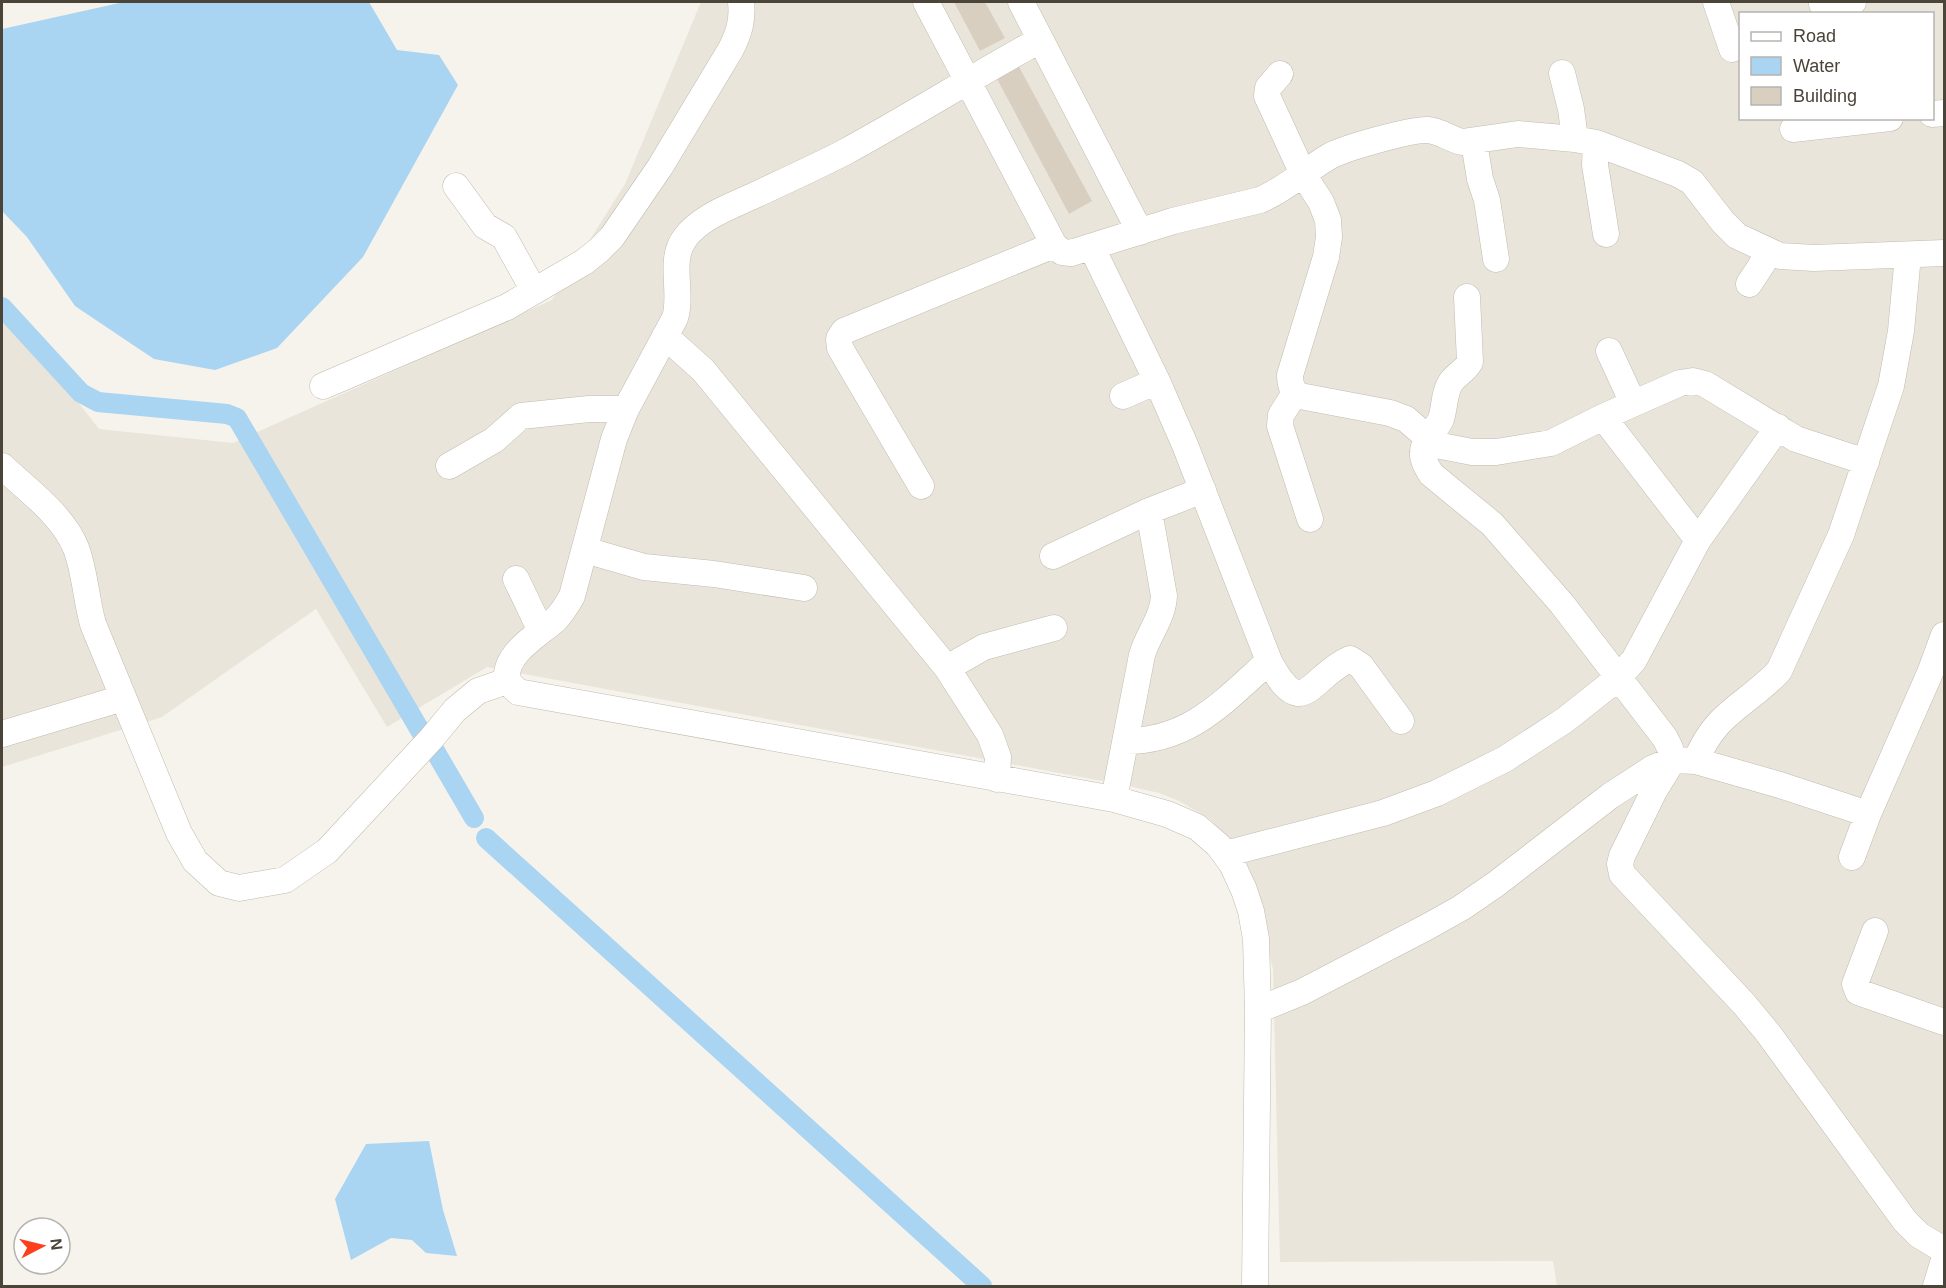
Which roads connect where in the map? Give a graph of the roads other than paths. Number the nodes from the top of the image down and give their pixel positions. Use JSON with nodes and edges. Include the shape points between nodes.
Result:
{"nodes":[{"id":1,"x":741,"y":2,"type":"edge"},
{"id":2,"x":926,"y":2,"type":"edge"},
{"id":3,"x":1021,"y":2,"type":"edge"},
{"id":4,"x":1716,"y":2,"type":"edge"},
{"id":5,"x":1853,"y":2,"type":"edge"},
{"id":6,"x":1822,"y":4,"type":"dead end"},
{"id":7,"x":1040,"y":40,"type":"junction"},
{"id":8,"x":1732,"y":49,"type":"dead end"},
{"id":9,"x":1562,"y":73,"type":"dead end"},
{"id":10,"x":1280,"y":74,"type":"dead end"},
{"id":11,"x":968,"y":80,"type":"junction"},
{"id":12,"x":1872,"y":120,"type":"edge"},
{"id":13,"x":1793,"y":129,"type":"dead end"},
{"id":14,"x":1585,"y":141,"type":"junction"},
{"id":15,"x":1474,"y":142,"type":"junction"},
{"id":16,"x":1304,"y":174,"type":"junction"},
{"id":17,"x":456,"y":186,"type":"dead end"},
{"id":18,"x":1140,"y":232,"type":"junction"},
{"id":19,"x":1606,"y":234,"type":"dead end"},
{"id":20,"x":1054,"y":245,"type":"junction"},
{"id":21,"x":1092,"y":248,"type":"junction"},
{"id":22,"x":1770,"y":252,"type":"junction"},
{"id":23,"x":1944,"y":253,"type":"edge"},
{"id":24,"x":1908,"y":255,"type":"junction"},
{"id":25,"x":1496,"y":259,"type":"dead end"},
{"id":26,"x":1749,"y":284,"type":"dead end"},
{"id":27,"x":534,"y":291,"type":"junction"},
{"id":28,"x":1467,"y":297,"type":"dead end"},
{"id":29,"x":665,"y":336,"type":"junction"},
{"id":30,"x":1609,"y":351,"type":"dead end"},
{"id":31,"x":1157,"y":381,"type":"junction"},
{"id":32,"x":323,"y":386,"type":"dead end"},
{"id":33,"x":1295,"y":393,"type":"junction"},
{"id":34,"x":1123,"y":396,"type":"dead end"},
{"id":35,"x":1633,"y":403,"type":"junction"},
{"id":36,"x":626,"y":409,"type":"junction"},
{"id":37,"x":1603,"y":417,"type":"junction"},
{"id":38,"x":1778,"y":427,"type":"junction"},
{"id":39,"x":1428,"y":438,"type":"junction"},
{"id":40,"x":1866,"y":462,"type":"junction"},
{"id":41,"x":2,"y":466,"type":"edge"},
{"id":42,"x":449,"y":466,"type":"dead end"},
{"id":43,"x":921,"y":486,"type":"dead end"},
{"id":44,"x":1203,"y":490,"type":"junction"},
{"id":45,"x":1149,"y":511,"type":"junction"},
{"id":46,"x":1310,"y":519,"type":"dead end"},
{"id":47,"x":1698,"y":540,"type":"junction"},
{"id":48,"x":585,"y":550,"type":"junction"},
{"id":49,"x":1053,"y":556,"type":"dead end"},
{"id":50,"x":516,"y":579,"type":"dead end"},
{"id":51,"x":804,"y":588,"type":"dead end"},
{"id":52,"x":1054,"y":628,"type":"dead end"},
{"id":53,"x":541,"y":631,"type":"junction"},
{"id":54,"x":1944,"y":634,"type":"edge"},
{"id":55,"x":1269,"y":661,"type":"junction"},
{"id":56,"x":947,"y":668,"type":"junction"},
{"id":57,"x":1618,"y":678,"type":"junction"},
{"id":58,"x":507,"y":681,"type":"junction"},
{"id":59,"x":123,"y":698,"type":"junction"},
{"id":60,"x":1401,"y":721,"type":"dead end"},
{"id":61,"x":2,"y":734,"type":"edge"},
{"id":62,"x":1126,"y":741,"type":"junction"},
{"id":63,"x":1684,"y":761,"type":"junction"},
{"id":64,"x":997,"y":779,"type":"junction"},
{"id":65,"x":1114,"y":799,"type":"junction"},
{"id":66,"x":1868,"y":814,"type":"junction"},
{"id":67,"x":1225,"y":854,"type":"junction"},
{"id":68,"x":1852,"y":857,"type":"dead end"},
{"id":69,"x":1875,"y":931,"type":"dead end"},
{"id":70,"x":1258,"y":1010,"type":"junction"},
{"id":71,"x":1944,"y":1022,"type":"edge"},
{"id":72,"x":1944,"y":1250,"type":"edge"},
{"id":73,"x":1944,"y":1260,"type":"edge"},
{"id":74,"x":1255,"y":1287,"type":"edge"},
{"id":75,"x":1936,"y":1287,"type":"edge"}],
"edges":[{"from":1,"to":27,"type":"street","via":[[740,30],[731,49],[660,167],[612,237],[584,262]]},
{"from":2,"to":11,"type":"street"},
{"from":3,"to":7,"type":"street"},
{"from":4,"to":8,"type":"street"},
{"from":5,"to":6,"type":"street"},
{"from":7,"to":11,"type":"street"},
{"from":7,"to":18,"type":"street"},
{"from":9,"to":14,"type":"street","via":[[1571,109]]},
{"from":10,"to":16,"type":"street","via":[[1268,88],[1267,96]]},
{"from":11,"to":20,"type":"street"},
{"from":11,"to":29,"type":"street","via":[[846,151],[701,223],[680,245],[677,309]]},
{"from":12,"to":13,"type":"street"},
{"from":14,"to":15,"type":"street","via":[[1518,134]]},
{"from":14,"to":19,"type":"street","via":[[1594,165]]},
{"from":14,"to":22,"type":"street","via":[[1692,182],[1737,236]]},
{"from":15,"to":16,"type":"street","via":[[1414,130],[1340,152]]},
{"from":15,"to":25,"type":"street"},
{"from":16,"to":18,"type":"street","via":[[1260,200]]},
{"from":16,"to":33,"type":"street","via":[[1321,202],[1329,237],[1290,375]]},
{"from":17,"to":27,"type":"street","via":[[485,226],[504,237]]},
{"from":18,"to":21,"type":"street"},
{"from":20,"to":21,"type":"street","via":[[1071,253]]},
{"from":20,"to":43,"type":"street","via":[[844,331],[838,339]]},
{"from":21,"to":31,"type":"street"},
{"from":22,"to":24,"type":"street","via":[[1794,258]]},
{"from":22,"to":26,"type":"street"},
{"from":23,"to":24,"type":"street"},
{"from":24,"to":40,"type":"street","via":[[1891,386]]},
{"from":27,"to":32,"type":"street","via":[[507,307]]},
{"from":28,"to":39,"type":"street","via":[[1470,362],[1447,389],[1440,421]]},
{"from":29,"to":36,"type":"street"},
{"from":29,"to":56,"type":"street","via":[[703,370]]},
{"from":30,"to":35,"type":"street"},
{"from":31,"to":34,"type":"street"},
{"from":31,"to":44,"type":"street"},
{"from":33,"to":39,"type":"street","via":[[1390,413],[1406,419]]},
{"from":33,"to":46,"type":"street","via":[[1281,414],[1280,426]]},
{"from":35,"to":37,"type":"street"},
{"from":35,"to":38,"type":"street","via":[[1692,381],[1705,384]]},
{"from":36,"to":42,"type":"street","via":[[521,416],[494,440]]},
{"from":36,"to":48,"type":"street","via":[[606,466]]},
{"from":37,"to":39,"type":"street","via":[[1551,443],[1496,452],[1441,446]]},
{"from":37,"to":47,"type":"street"},
{"from":38,"to":40,"type":"street","via":[[1813,446]]},
{"from":38,"to":47,"type":"street"},
{"from":39,"to":57,"type":"street","via":[[1423,452],[1431,474],[1492,524],[1562,604]]},
{"from":40,"to":63,"type":"street","via":[[1841,535],[1779,671],[1732,709]]},
{"from":41,"to":59,"type":"street","via":[[47,508],[75,546],[93,624]]},
{"from":44,"to":45,"type":"street"},
{"from":44,"to":55,"type":"street"},
{"from":45,"to":49,"type":"street"},
{"from":45,"to":62,"type":"street","via":[[1163,609],[1144,648]]},
{"from":47,"to":57,"type":"street","via":[[1634,660]]},
{"from":48,"to":51,"type":"street","via":[[644,567]]},
{"from":48,"to":53,"type":"street","via":[[564,611]]},
{"from":50,"to":53,"type":"street"},
{"from":52,"to":56,"type":"street","via":[[984,647]]},
{"from":53,"to":58,"type":"street","via":[[508,665]]},
{"from":54,"to":66,"type":"street"},
{"from":55,"to":60,"type":"street","via":[[1288,691],[1298,694],[1350,659],[1361,666]]},
{"from":55,"to":62,"type":"street","via":[[1194,724],[1162,738]]},
{"from":56,"to":64,"type":"street","via":[[990,735],[998,758]]},
{"from":57,"to":63,"type":"street"},
{"from":57,"to":67,"type":"street","via":[[1505,759],[1437,793],[1383,813]]},
{"from":58,"to":59,"type":"street","via":[[478,691],[455,710],[327,851],[285,880],[239,888],[219,883],[195,861],[179,833]]},
{"from":58,"to":64,"type":"street","via":[[518,692]]},
{"from":59,"to":61,"type":"street"},
{"from":62,"to":65,"type":"street"},
{"from":63,"to":66,"type":"street","via":[[1780,785]]},
{"from":63,"to":70,"type":"street","via":[[1653,768],[1610,796],[1461,908],[1302,992]]},
{"from":63,"to":72,"type":"street","via":[[1654,791],[1622,856],[1622,874],[1768,1033],[1905,1221]]},
{"from":64,"to":65,"type":"street"},
{"from":65,"to":67,"type":"street","via":[[1197,827]]},
{"from":66,"to":68,"type":"street"},
{"from":67,"to":70,"type":"street","via":[[1251,911],[1256,939]]},
{"from":69,"to":71,"type":"street","via":[[1855,984],[1858,992]]},
{"from":70,"to":74,"type":"street"},
{"from":73,"to":75,"type":"street"}]}
